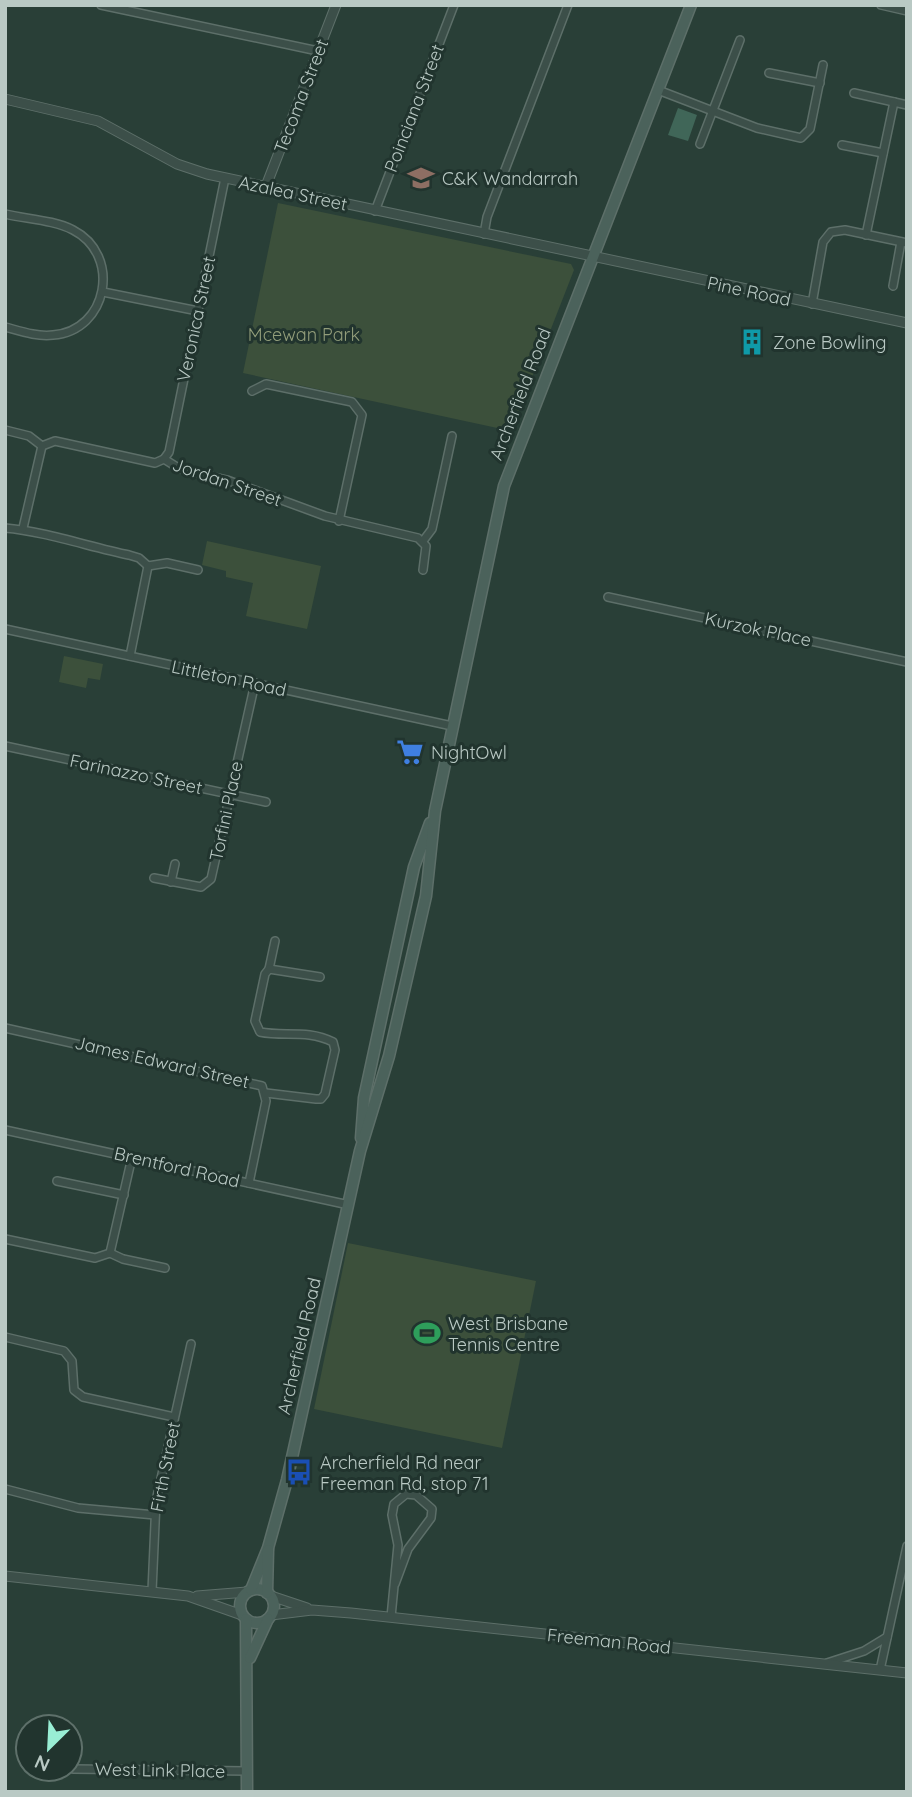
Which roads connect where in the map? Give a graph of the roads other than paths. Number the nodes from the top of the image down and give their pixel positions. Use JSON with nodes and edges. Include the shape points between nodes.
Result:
{"nodes":[{"id":1,"x":101,"y":5,"type":"edge"},
{"id":2,"x":336,"y":5,"type":"edge"},
{"id":3,"x":454,"y":5,"type":"edge"},
{"id":4,"x":568,"y":5,"type":"edge"},
{"id":5,"x":691,"y":5,"type":"edge"},
{"id":6,"x":884,"y":6,"type":"edge"},
{"id":7,"x":907,"y":11,"type":"edge"},
{"id":8,"x":740,"y":40,"type":"dead end"},
{"id":9,"x":318,"y":51,"type":"junction"},
{"id":10,"x":824,"y":65,"type":"dead end"},
{"id":11,"x":769,"y":73,"type":"dead end"},
{"id":12,"x":820,"y":83,"type":"junction"},
{"id":13,"x":658,"y":90,"type":"junction"},
{"id":14,"x":854,"y":93,"type":"dead end"},
{"id":15,"x":5,"y":99,"type":"edge"},
{"id":16,"x":894,"y":102,"type":"junction"},
{"id":17,"x":907,"y":105,"type":"edge"},
{"id":18,"x":712,"y":112,"type":"junction"},
{"id":19,"x":700,"y":144,"type":"dead end"},
{"id":20,"x":842,"y":145,"type":"dead end"},
{"id":21,"x":883,"y":153,"type":"junction"},
{"id":22,"x":225,"y":178,"type":"junction"},
{"id":23,"x":266,"y":186,"type":"junction"},
{"id":24,"x":375,"y":211,"type":"junction"},
{"id":25,"x":5,"y":214,"type":"edge"},
{"id":26,"x":485,"y":234,"type":"junction"},
{"id":27,"x":866,"y":235,"type":"junction"},
{"id":28,"x":904,"y":243,"type":"edge"},
{"id":29,"x":592,"y":257,"type":"junction"},
{"id":30,"x":893,"y":286,"type":"dead end"},
{"id":31,"x":103,"y":292,"type":"junction"},
{"id":32,"x":812,"y":304,"type":"junction"},
{"id":33,"x":198,"y":310,"type":"junction"},
{"id":34,"x":907,"y":324,"type":"edge"},
{"id":35,"x":5,"y":327,"type":"edge"},
{"id":36,"x":252,"y":391,"type":"dead end"},
{"id":37,"x":5,"y":430,"type":"edge"},
{"id":38,"x":452,"y":436,"type":"dead end"},
{"id":39,"x":43,"y":446,"type":"junction"},
{"id":40,"x":164,"y":459,"type":"junction"},
{"id":41,"x":339,"y":521,"type":"junction"},
{"id":42,"x":5,"y":528,"type":"edge"},
{"id":43,"x":23,"y":528,"type":"junction"},
{"id":44,"x":423,"y":541,"type":"junction"},
{"id":45,"x":148,"y":566,"type":"junction"},
{"id":46,"x":198,"y":570,"type":"dead end"},
{"id":47,"x":423,"y":570,"type":"dead end"},
{"id":48,"x":608,"y":597,"type":"dead end"},
{"id":49,"x":5,"y":629,"type":"edge"},
{"id":50,"x":130,"y":656,"type":"junction"},
{"id":51,"x":907,"y":662,"type":"edge"},
{"id":52,"x":255,"y":683,"type":"junction"},
{"id":53,"x":452,"y":726,"type":"junction"},
{"id":54,"x":5,"y":746,"type":"edge"},
{"id":55,"x":230,"y":794,"type":"junction"},
{"id":56,"x":266,"y":802,"type":"dead end"},
{"id":57,"x":435,"y":811,"type":"junction"},
{"id":58,"x":175,"y":864,"type":"dead end"},
{"id":59,"x":154,"y":878,"type":"dead end"},
{"id":60,"x":172,"y":881,"type":"junction"},
{"id":61,"x":275,"y":941,"type":"dead end"},
{"id":62,"x":269,"y":969,"type":"junction"},
{"id":63,"x":320,"y":977,"type":"dead end"},
{"id":64,"x":5,"y":1028,"type":"edge"},
{"id":65,"x":266,"y":1093,"type":"junction"},
{"id":66,"x":5,"y":1130,"type":"edge"},
{"id":67,"x":360,"y":1151,"type":"junction"},
{"id":68,"x":132,"y":1157,"type":"junction"},
{"id":69,"x":57,"y":1181,"type":"dead end"},
{"id":70,"x":248,"y":1183,"type":"junction"},
{"id":71,"x":124,"y":1195,"type":"junction"},
{"id":72,"x":349,"y":1205,"type":"junction"},
{"id":73,"x":5,"y":1238,"type":"edge"},
{"id":74,"x":110,"y":1252,"type":"junction"},
{"id":75,"x":164,"y":1268,"type":"dead end"},
{"id":76,"x":5,"y":1338,"type":"edge"},
{"id":77,"x":191,"y":1344,"type":"dead end"},
{"id":78,"x":174,"y":1417,"type":"junction"},
{"id":79,"x":5,"y":1489,"type":"edge"},
{"id":80,"x":155,"y":1515,"type":"junction"},
{"id":81,"x":907,"y":1546,"type":"edge"},
{"id":82,"x":268,"y":1548,"type":"junction"},
{"id":83,"x":5,"y":1576,"type":"edge"},
{"id":84,"x":395,"y":1584,"type":"junction"},
{"id":85,"x":152,"y":1591,"type":"junction"},
{"id":86,"x":249,"y":1591,"type":"junction"},
{"id":87,"x":269,"y":1594,"type":"junction"},
{"id":88,"x":188,"y":1596,"type":"junction"},
{"id":89,"x":312,"y":1610,"type":"junction"},
{"id":90,"x":244,"y":1617,"type":"junction"},
{"id":91,"x":269,"y":1617,"type":"junction"},
{"id":92,"x":391,"y":1617,"type":"junction"},
{"id":93,"x":887,"y":1637,"type":"junction"},
{"id":94,"x":248,"y":1662,"type":"junction"},
{"id":95,"x":827,"y":1664,"type":"junction"},
{"id":96,"x":880,"y":1670,"type":"junction"},
{"id":97,"x":907,"y":1673,"type":"edge"},
{"id":98,"x":84,"y":1769,"type":"edge"},
{"id":99,"x":247,"y":1771,"type":"junction"},
{"id":100,"x":247,"y":1792,"type":"edge"}],
"edges":[{"from":1,"to":9,"type":"street"},
{"from":2,"to":9,"type":"street","name":"Tecoma Street"},
{"from":3,"to":24,"type":"street","name":"Poinciana Street"},
{"from":4,"to":26,"type":"street","via":[[487,217]]},
{"from":5,"to":13,"type":"main road","name":"Archerfield Road"},
{"from":6,"to":7,"type":"street"},
{"from":8,"to":18,"type":"street"},
{"from":9,"to":23,"type":"street","name":"Tecoma Street"},
{"from":10,"to":12,"type":"street"},
{"from":11,"to":12,"type":"street"},
{"from":12,"to":18,"type":"street","via":[[810,129],[801,138]]},
{"from":13,"to":18,"type":"street"},
{"from":13,"to":29,"type":"main road","name":"Archerfield Road"},
{"from":14,"to":16,"type":"street"},
{"from":15,"to":22,"type":"street","name":"Azalea Street","via":[[98,121],[177,164]]},
{"from":16,"to":17,"type":"street"},
{"from":16,"to":21,"type":"street"},
{"from":18,"to":19,"type":"street"},
{"from":20,"to":21,"type":"street"},
{"from":21,"to":27,"type":"street"},
{"from":22,"to":23,"type":"street","name":"Azalea Street"},
{"from":22,"to":33,"type":"street","name":"Veronica Street"},
{"from":23,"to":24,"type":"street","name":"Azalea Street"},
{"from":24,"to":26,"type":"street","name":"Azalea Street"},
{"from":25,"to":31,"type":"street","via":[[72,229],[99,255]]},
{"from":26,"to":29,"type":"street","name":"Azalea Street"},
{"from":27,"to":28,"type":"street"},
{"from":27,"to":32,"type":"street","via":[[839,230],[827,235]]},
{"from":28,"to":30,"type":"street"},
{"from":29,"to":32,"type":"street","name":"Pine Road"},
{"from":29,"to":53,"type":"main road","name":"Archerfield Road","via":[[504,486]]},
{"from":31,"to":33,"type":"street"},
{"from":31,"to":35,"type":"street","via":[[84,322],[71,331],[52,335]]},
{"from":32,"to":34,"type":"street","name":"Pine Road"},
{"from":33,"to":40,"type":"street","name":"Veronica Street"},
{"from":36,"to":41,"type":"street","via":[[266,384],[358,406],[362,415]]},
{"from":37,"to":39,"type":"street","name":"Jordan Street","via":[[29,436]]},
{"from":38,"to":44,"type":"street","via":[[432,529]]},
{"from":39,"to":40,"type":"street","name":"Jordan Street","via":[[55,441],[155,463]]},
{"from":39,"to":43,"type":"street"},
{"from":40,"to":41,"type":"street","name":"Jordan Street","via":[[180,469],[227,480]]},
{"from":41,"to":44,"type":"street","name":"Jordan Street"},
{"from":42,"to":43,"type":"street"},
{"from":43,"to":45,"type":"street","via":[[139,558]]},
{"from":44,"to":47,"type":"street"},
{"from":45,"to":46,"type":"street","via":[[167,563]]},
{"from":45,"to":50,"type":"street"},
{"from":48,"to":51,"type":"street","name":"Kurzok Place"},
{"from":49,"to":50,"type":"street","name":"Littleton Road"},
{"from":50,"to":52,"type":"street","name":"Littleton Road"},
{"from":52,"to":53,"type":"street","name":"Littleton Road"},
{"from":52,"to":55,"type":"street","name":"Torfini Place"},
{"from":53,"to":57,"type":"main road","name":"Archerfield Road"},
{"from":54,"to":55,"type":"street","name":"Farinazzo Street"},
{"from":55,"to":56,"type":"street","name":"Farinazzo Street"},
{"from":55,"to":60,"type":"street","name":"Torfini Place","via":[[208,883],[201,887]]},
{"from":57,"to":67,"type":"main road","name":"Archerfield Road","via":[[426,896],[389,1056]]},
{"from":57,"to":67,"type":"main road","name":"Archerfield Road","via":[[408,893],[364,1098]]},
{"from":58,"to":60,"type":"street"},
{"from":59,"to":60,"type":"street","name":"Torfini Place"},
{"from":61,"to":62,"type":"street"},
{"from":62,"to":63,"type":"street"},
{"from":62,"to":65,"type":"street","via":[[255,1021],[260,1032],[277,1035],[289,1031],[327,1039],[335,1050],[321,1099]]},
{"from":64,"to":65,"type":"street","name":"James Edward Street","via":[[254,1083]]},
{"from":65,"to":70,"type":"street","name":"James Edward Street"},
{"from":66,"to":68,"type":"street","name":"Brentford Road"},
{"from":67,"to":72,"type":"main road","name":"Archerfield Road"},
{"from":68,"to":70,"type":"street","name":"Brentford Road"},
{"from":68,"to":71,"type":"street"},
{"from":69,"to":71,"type":"street"},
{"from":70,"to":72,"type":"street","name":"Brentford Road"},
{"from":71,"to":74,"type":"street"},
{"from":72,"to":82,"type":"main road","name":"Archerfield Road","via":[[288,1480]]},
{"from":73,"to":74,"type":"street","via":[[95,1258]]},
{"from":74,"to":75,"type":"street"},
{"from":76,"to":78,"type":"street","via":[[64,1351],[72,1361],[74,1390],[83,1397]]},
{"from":77,"to":78,"type":"street","name":"Firth Street"},
{"from":78,"to":80,"type":"street","name":"Firth Street"},
{"from":79,"to":80,"type":"street","via":[[78,1508]]},
{"from":80,"to":85,"type":"street","name":"Firth Street"},
{"from":81,"to":93,"type":"street"},
{"from":82,"to":86,"type":"main road","name":"Archerfield Road"},
{"from":82,"to":87,"type":"main road","name":"Archerfield Road"},
{"from":83,"to":85,"type":"street"},
{"from":84,"to":84,"type":"street","via":[[394,1504],[406,1494],[416,1495],[432,1509],[431,1518],[408,1549]]},
{"from":84,"to":92,"type":"street"},
{"from":85,"to":88,"type":"street"},
{"from":86,"to":87,"type":"main road"},
{"from":86,"to":88,"type":"street"},
{"from":86,"to":90,"type":"main road","via":[[240,1605]]},
{"from":87,"to":89,"type":"street","name":"Freeman Road"},
{"from":87,"to":91,"type":"main road","via":[[274,1606]]},
{"from":88,"to":90,"type":"street"},
{"from":89,"to":91,"type":"street","name":"Freeman Road"},
{"from":89,"to":92,"type":"street","name":"Freeman Road"},
{"from":90,"to":91,"type":"main road","via":[[257,1623]]},
{"from":90,"to":94,"type":"main road"},
{"from":91,"to":94,"type":"main road"},
{"from":92,"to":95,"type":"street","name":"Freeman Road"},
{"from":93,"to":95,"type":"street"},
{"from":93,"to":96,"type":"street"},
{"from":94,"to":99,"type":"main road"},
{"from":95,"to":96,"type":"street","name":"Freeman Road"},
{"from":96,"to":97,"type":"street","name":"Freeman Road"},
{"from":98,"to":99,"type":"street","name":"West Link Place"},
{"from":99,"to":100,"type":"main road"}]}
